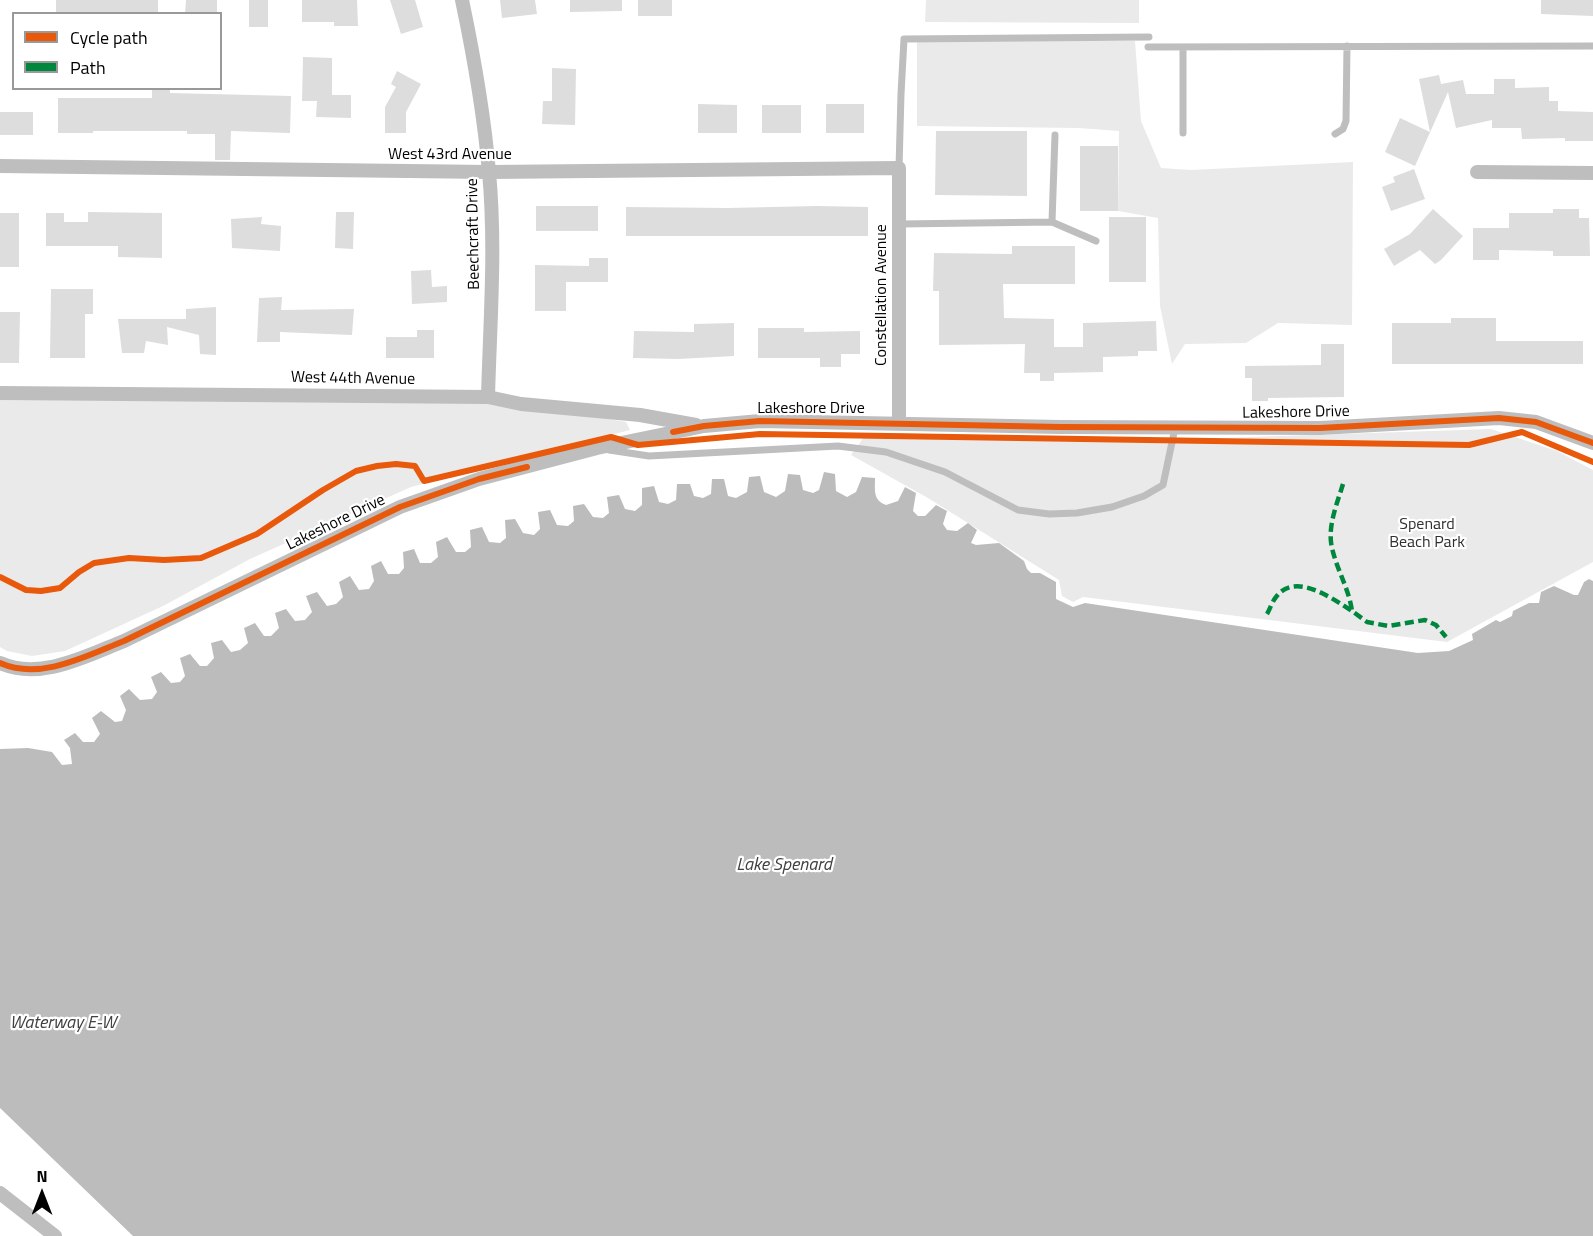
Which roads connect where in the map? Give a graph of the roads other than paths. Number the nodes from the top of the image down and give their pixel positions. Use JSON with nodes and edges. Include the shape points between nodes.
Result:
{"nodes":[{"id":1,"x":462,"y":0,"type":"edge"},
{"id":2,"x":1149,"y":37,"type":"dead end"},
{"id":3,"x":1148,"y":46,"type":"dead end"},
{"id":4,"x":1183,"y":46,"type":"junction"},
{"id":5,"x":1347,"y":46,"type":"junction"},
{"id":6,"x":1593,"y":46,"type":"edge"},
{"id":7,"x":1183,"y":133,"type":"dead end"},
{"id":8,"x":1335,"y":134,"type":"dead end"},
{"id":9,"x":1055,"y":135,"type":"dead end"},
{"id":10,"x":0,"y":166,"type":"edge"},
{"id":11,"x":899,"y":168,"type":"junction"},
{"id":12,"x":489,"y":172,"type":"junction"},
{"id":13,"x":1477,"y":172,"type":"dead end"},
{"id":14,"x":1593,"y":173,"type":"edge"},
{"id":15,"x":1052,"y":222,"type":"junction"},
{"id":16,"x":899,"y":224,"type":"junction"},
{"id":17,"x":1096,"y":241,"type":"dead end"},
{"id":18,"x":0,"y":393,"type":"edge"},
{"id":19,"x":488,"y":397,"type":"junction"},
{"id":20,"x":899,"y":423,"type":"junction"},
{"id":21,"x":704,"y":426,"type":"junction"},
{"id":22,"x":1175,"y":428,"type":"junction"},
{"id":23,"x":1593,"y":443,"type":"edge"},
{"id":24,"x":597,"y":448,"type":"junction"},
{"id":25,"x":0,"y":663,"type":"edge"},
{"id":26,"x":0,"y":1193,"type":"edge"},
{"id":27,"x":55,"y":1236,"type":"edge"}],
"edges":[{"from":1,"to":12,"type":"street","name":"Beechcraft Drive"},
{"from":2,"to":11,"type":"lane","via":[[904,39]]},
{"from":3,"to":4,"type":"lane"},
{"from":4,"to":5,"type":"lane"},
{"from":4,"to":7,"type":"lane"},
{"from":5,"to":6,"type":"lane"},
{"from":5,"to":8,"type":"lane","via":[[1346,121]]},
{"from":9,"to":15,"type":"lane"},
{"from":10,"to":12,"type":"street","name":"West 43rd Avenue"},
{"from":11,"to":12,"type":"street","name":"West 43rd Avenue"},
{"from":11,"to":16,"type":"street","name":"Constellation Avenue"},
{"from":12,"to":19,"type":"street","name":"Beechcraft Drive","via":[[492,260]]},
{"from":13,"to":14,"type":"street"},
{"from":15,"to":16,"type":"lane"},
{"from":15,"to":17,"type":"lane"},
{"from":16,"to":20,"type":"street","name":"Constellation Avenue"},
{"from":18,"to":19,"type":"street","name":"West 44th Avenue"},
{"from":19,"to":21,"type":"street","name":"West 44th Avenue"},
{"from":20,"to":21,"type":"street","name":"Lakeshore Drive","via":[[760,421]]},
{"from":20,"to":22,"type":"street","name":"Lakeshore Drive"},
{"from":21,"to":24,"type":"street","name":"Lakeshore Drive"},
{"from":22,"to":23,"type":"street","name":"Lakeshore Drive","via":[[1320,428],[1498,418],[1536,422]]},
{"from":22,"to":24,"type":"lane","via":[[1163,485],[1112,507],[1049,514],[1018,510],[945,472],[886,452],[838,446],[649,456]]},
{"from":24,"to":25,"type":"street","name":"Lakeshore Drive","via":[[479,479],[400,507],[78,660],[39,669],[11,668]]},
{"from":26,"to":27,"type":"street"}]}
